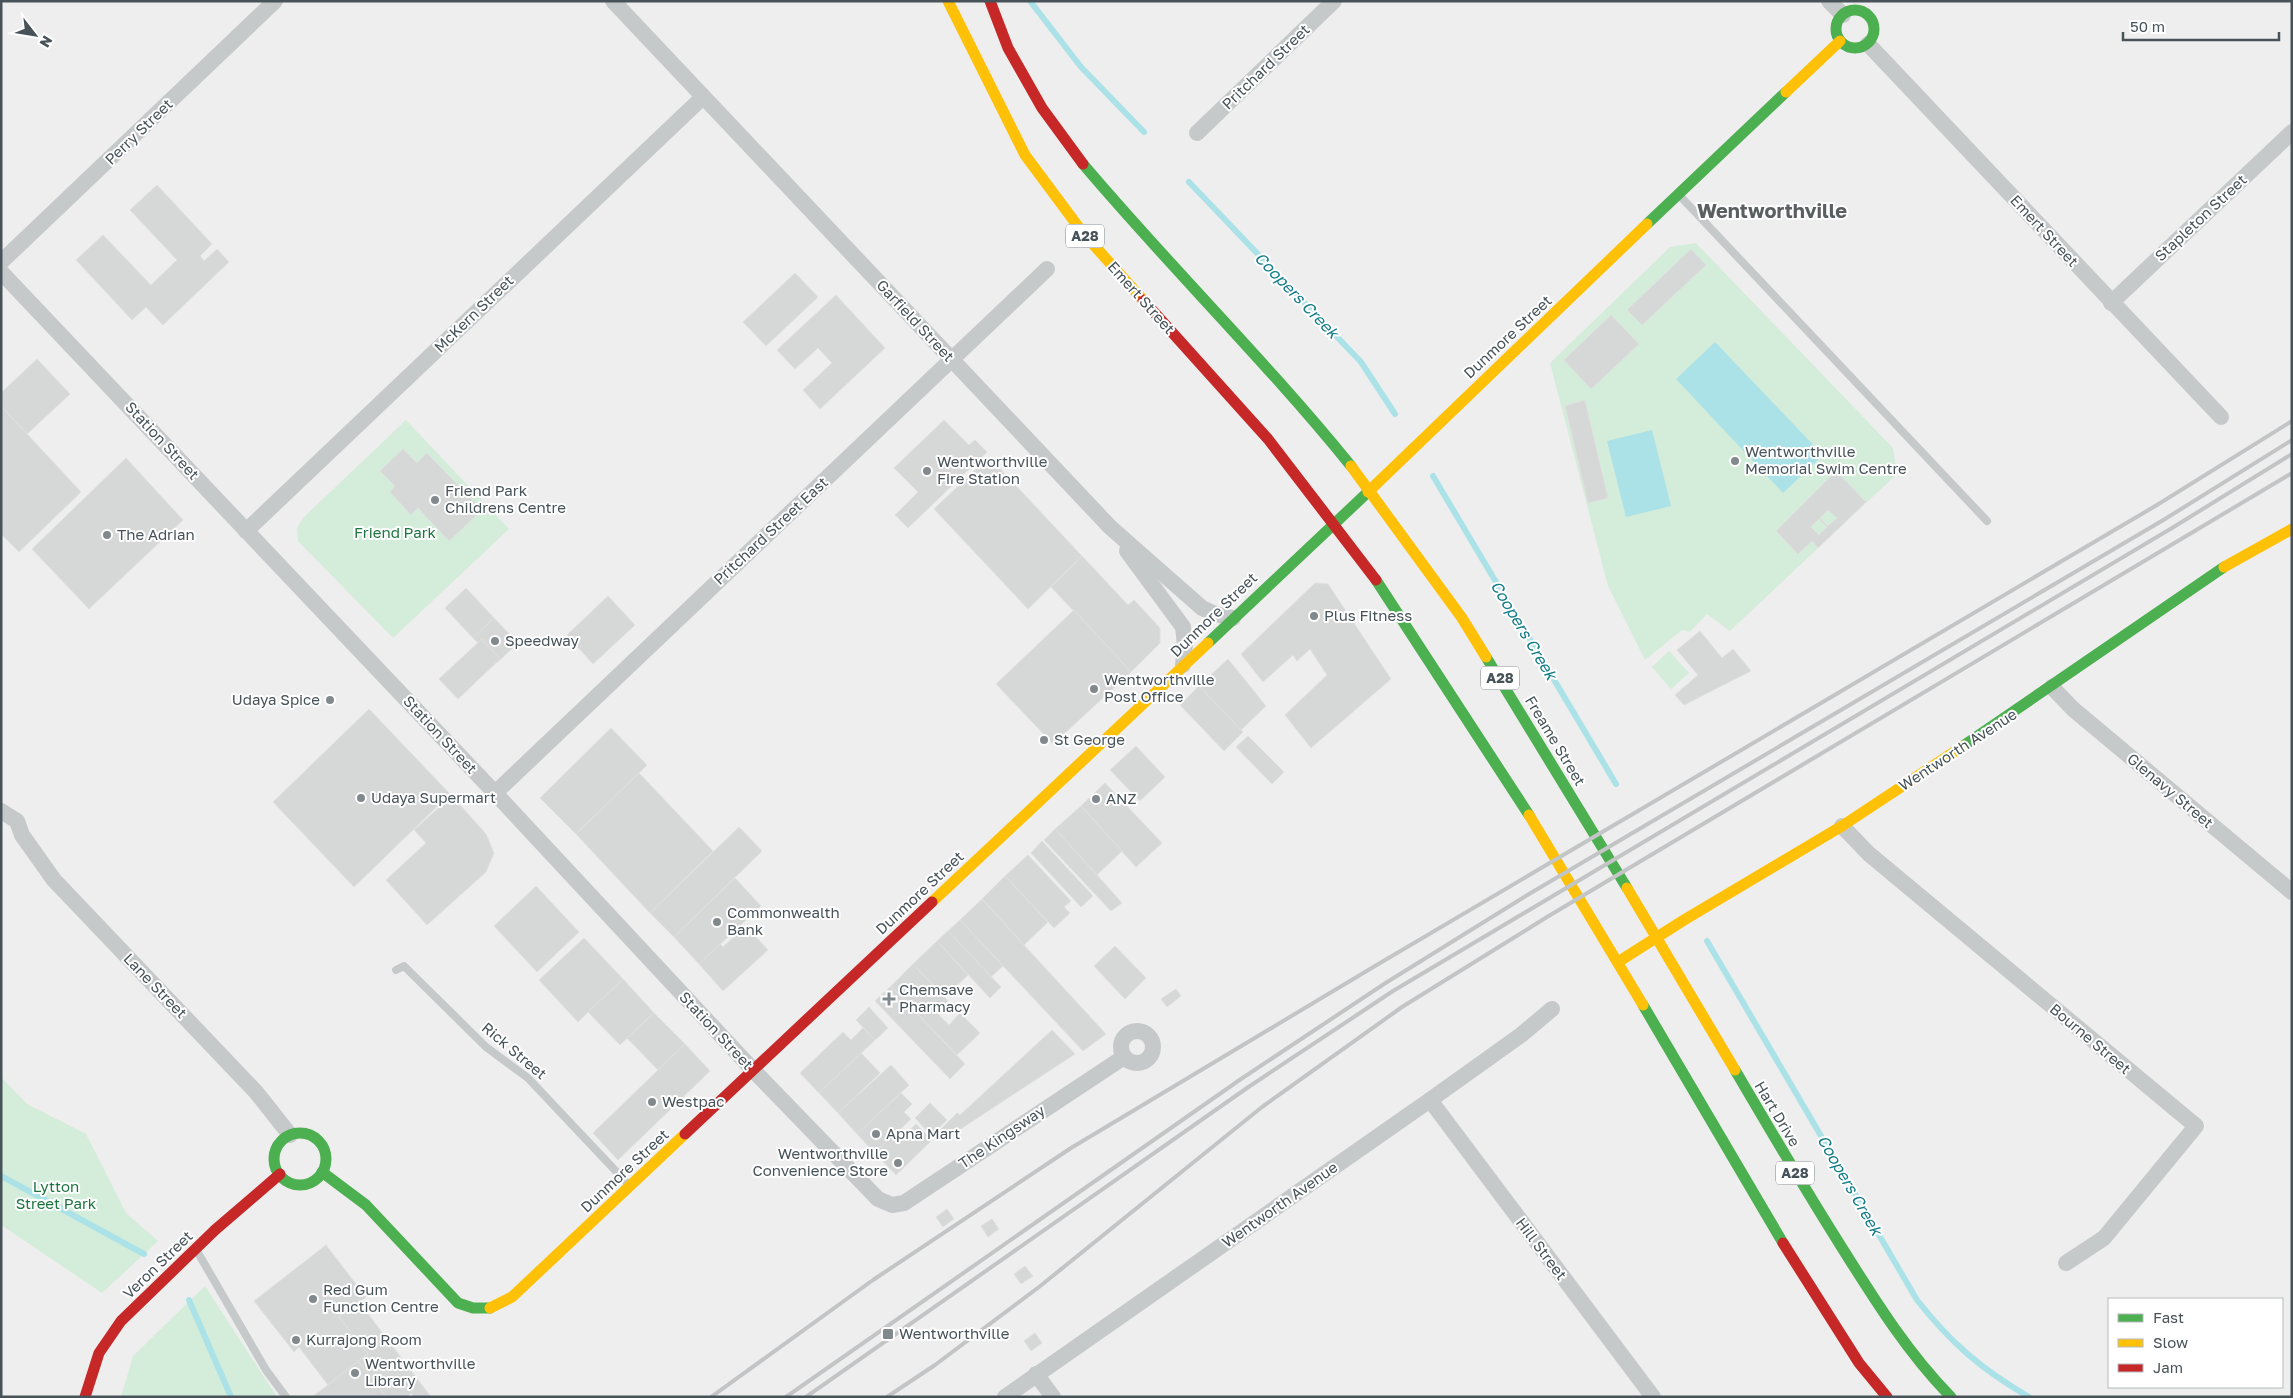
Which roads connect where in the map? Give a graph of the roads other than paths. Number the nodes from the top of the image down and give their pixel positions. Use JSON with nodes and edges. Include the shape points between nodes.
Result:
{"nodes":[{"id":1,"x":276,"y":1,"type":"edge"},
{"id":2,"x":613,"y":1,"type":"edge"},
{"id":3,"x":948,"y":1,"type":"edge"},
{"id":4,"x":990,"y":1,"type":"edge"},
{"id":5,"x":1334,"y":1,"type":"edge"},
{"id":6,"x":1829,"y":1,"type":"edge"},
{"id":7,"x":1878,"y":6,"type":"dead end"},
{"id":8,"x":1843,"y":15,"type":"junction"},
{"id":9,"x":1868,"y":15,"type":"junction"},
{"id":10,"x":1840,"y":41,"type":"junction"},
{"id":11,"x":1868,"y":44,"type":"junction"},
{"id":12,"x":703,"y":97,"type":"junction"},
{"id":13,"x":2292,"y":132,"type":"edge"},
{"id":14,"x":1197,"y":133,"type":"dead end"},
{"id":15,"x":1679,"y":194,"type":"junction"},
{"id":16,"x":1,"y":262,"type":"edge"},
{"id":17,"x":1047,"y":269,"type":"dead end"},
{"id":18,"x":1,"y":272,"type":"edge"},
{"id":19,"x":2111,"y":303,"type":"junction"},
{"id":20,"x":951,"y":360,"type":"junction"},
{"id":21,"x":2220,"y":416,"type":"dead end"},
{"id":22,"x":1370,"y":490,"type":"junction"},
{"id":23,"x":1987,"y":521,"type":"dead end"},
{"id":24,"x":1334,"y":523,"type":"junction"},
{"id":25,"x":1110,"y":528,"type":"junction"},
{"id":26,"x":2292,"y":529,"type":"edge"},
{"id":27,"x":246,"y":531,"type":"junction"},
{"id":28,"x":1233,"y":618,"type":"junction"},
{"id":29,"x":1183,"y":666,"type":"junction"},
{"id":30,"x":2052,"y":686,"type":"junction"},
{"id":31,"x":495,"y":793,"type":"junction"},
{"id":32,"x":1,"y":811,"type":"edge"},
{"id":33,"x":1,"y":822,"type":"edge"},
{"id":34,"x":1842,"y":826,"type":"junction"},
{"id":35,"x":22,"y":835,"type":"junction"},
{"id":36,"x":2292,"y":892,"type":"edge"},
{"id":37,"x":1656,"y":937,"type":"junction"},
{"id":38,"x":1618,"y":962,"type":"junction"},
{"id":39,"x":396,"y":970,"type":"dead end"},
{"id":40,"x":1552,"y":1009,"type":"dead end"},
{"id":41,"x":1124,"y":1057,"type":"dead end"},
{"id":42,"x":754,"y":1071,"type":"junction"},
{"id":43,"x":1430,"y":1100,"type":"junction"},
{"id":44,"x":290,"y":1135,"type":"junction"},
{"id":45,"x":322,"y":1172,"type":"junction"},
{"id":46,"x":280,"y":1174,"type":"junction"},
{"id":47,"x":631,"y":1187,"type":"junction"},
{"id":48,"x":878,"y":1199,"type":"joint"},
{"id":49,"x":196,"y":1250,"type":"junction"},
{"id":50,"x":2066,"y":1263,"type":"dead end"},
{"id":51,"x":1036,"y":1374,"type":"junction"},
{"id":52,"x":85,"y":1397,"type":"edge"},
{"id":53,"x":286,"y":1397,"type":"edge"},
{"id":54,"x":1005,"y":1397,"type":"edge"},
{"id":55,"x":1053,"y":1397,"type":"edge"},
{"id":56,"x":1653,"y":1397,"type":"edge"},
{"id":57,"x":1887,"y":1397,"type":"edge"},
{"id":58,"x":1951,"y":1397,"type":"edge"}],
"edges":[{"from":1,"to":16,"type":"street","name":"Perry Street"},
{"from":2,"to":12,"type":"street","name":"Garfield Street"},
{"from":3,"to":24,"type":"main road","name":"Emert Street","number":"A28","via":[[1025,155],[1083,233],[1268,439]]},
{"from":4,"to":22,"type":"main road","number":"A28","via":[[1008,48],[1068,146],[1136,227],[1303,407]]},
{"from":5,"to":14,"type":"street","name":"Pritchard Street"},
{"from":6,"to":8,"type":"street"},
{"from":7,"to":9,"type":"main road"},
{"from":8,"to":9,"type":"main road","via":[[1857,10]]},
{"from":8,"to":10,"type":"main road","via":[[1836,30]]},
{"from":9,"to":11,"type":"main road","via":[[1874,26]]},
{"from":10,"to":11,"type":"main road","via":[[1851,48]]},
{"from":10,"to":15,"type":"main road","name":"Dunmore Street"},
{"from":11,"to":19,"type":"street","name":"Emert Street"},
{"from":12,"to":20,"type":"street","name":"Garfield Street"},
{"from":12,"to":27,"type":"street","name":"McKern Street"},
{"from":13,"to":19,"type":"street","name":"Stapleton Street"},
{"from":15,"to":22,"type":"main road","name":"Dunmore Street"},
{"from":15,"to":23,"type":"lane"},
{"from":17,"to":20,"type":"street","name":"Pritchard Street East"},
{"from":18,"to":27,"type":"street","name":"Station Street"},
{"from":19,"to":21,"type":"street","name":"Emert Street"},
{"from":20,"to":25,"type":"street","name":"Garfield Street"},
{"from":20,"to":31,"type":"street","name":"Pritchard Street East"},
{"from":22,"to":24,"type":"main road","name":"Dunmore Street"},
{"from":22,"to":37,"type":"main road","name":"Freame Street","number":"A28","via":[[1462,618]]},
{"from":24,"to":28,"type":"main road","name":"Dunmore Street"},
{"from":24,"to":38,"type":"main road","number":"A28","via":[[1382,590],[1546,840]]},
{"from":25,"to":28,"type":"street","name":"Garfield Street","via":[[1202,608]]},
{"from":25,"to":29,"type":"street","via":[[1183,627]]},
{"from":26,"to":30,"type":"main road","name":"Wentworth Avenue","via":[[2230,564]]},
{"from":27,"to":31,"type":"street","name":"Station Street"},
{"from":28,"to":29,"type":"main road","name":"Dunmore Street"},
{"from":29,"to":42,"type":"main road","name":"Dunmore Street"},
{"from":30,"to":34,"type":"main road","name":"Wentworth Avenue"},
{"from":30,"to":36,"type":"street","name":"Glenavy Street","via":[[2073,709]]},
{"from":31,"to":42,"type":"street","name":"Station Street"},
{"from":32,"to":35,"type":"street","name":"Lane Street","via":[[17,821]]},
{"from":33,"to":35,"type":"street","name":"Lane Street"},
{"from":34,"to":37,"type":"main road","name":"Wentworth Avenue"},
{"from":34,"to":50,"type":"street","name":"Bourne Street","via":[[1869,854],[2196,1126],[2104,1238]]},
{"from":35,"to":44,"type":"street","name":"Lane Street","via":[[54,880],[256,1092]]},
{"from":37,"to":38,"type":"main road","name":"Wentworth Avenue"},
{"from":37,"to":58,"type":"main road","name":"Hart Drive","number":"A28","via":[[1786,1158],[1885,1316]]},
{"from":38,"to":57,"type":"main road","number":"A28","via":[[1800,1271],[1859,1363]]},
{"from":39,"to":47,"type":"lane","name":"Rick Street","via":[[404,966],[486,1047],[528,1078]]},
{"from":40,"to":43,"type":"street","name":"Wentworth Avenue"},
{"from":41,"to":48,"type":"street","name":"The Kingsway","via":[[904,1203],[892,1205]]},
{"from":42,"to":47,"type":"main road","name":"Dunmore Street"},
{"from":42,"to":48,"type":"street","name":"Station Street"},
{"from":43,"to":51,"type":"street","name":"Wentworth Avenue"},
{"from":43,"to":56,"type":"street","name":"Hill Street"},
{"from":44,"to":45,"type":"main road","via":[[311,1135],[323,1146],[326,1156]]},
{"from":44,"to":46,"type":"main road","via":[[275,1154]]},
{"from":45,"to":46,"type":"main road","via":[[310,1183],[298,1185]]},
{"from":45,"to":47,"type":"main road","name":"Dunmore Street","via":[[366,1205],[458,1303],[477,1309],[494,1308],[512,1297]]},
{"from":46,"to":49,"type":"main road","name":"Veron Street"},
{"from":49,"to":52,"type":"main road","name":"Veron Street","via":[[121,1321],[106,1340]]},
{"from":49,"to":53,"type":"lane","via":[[266,1370]]},
{"from":51,"to":54,"type":"street","name":"Wentworth Avenue"},
{"from":51,"to":55,"type":"street"}]}
